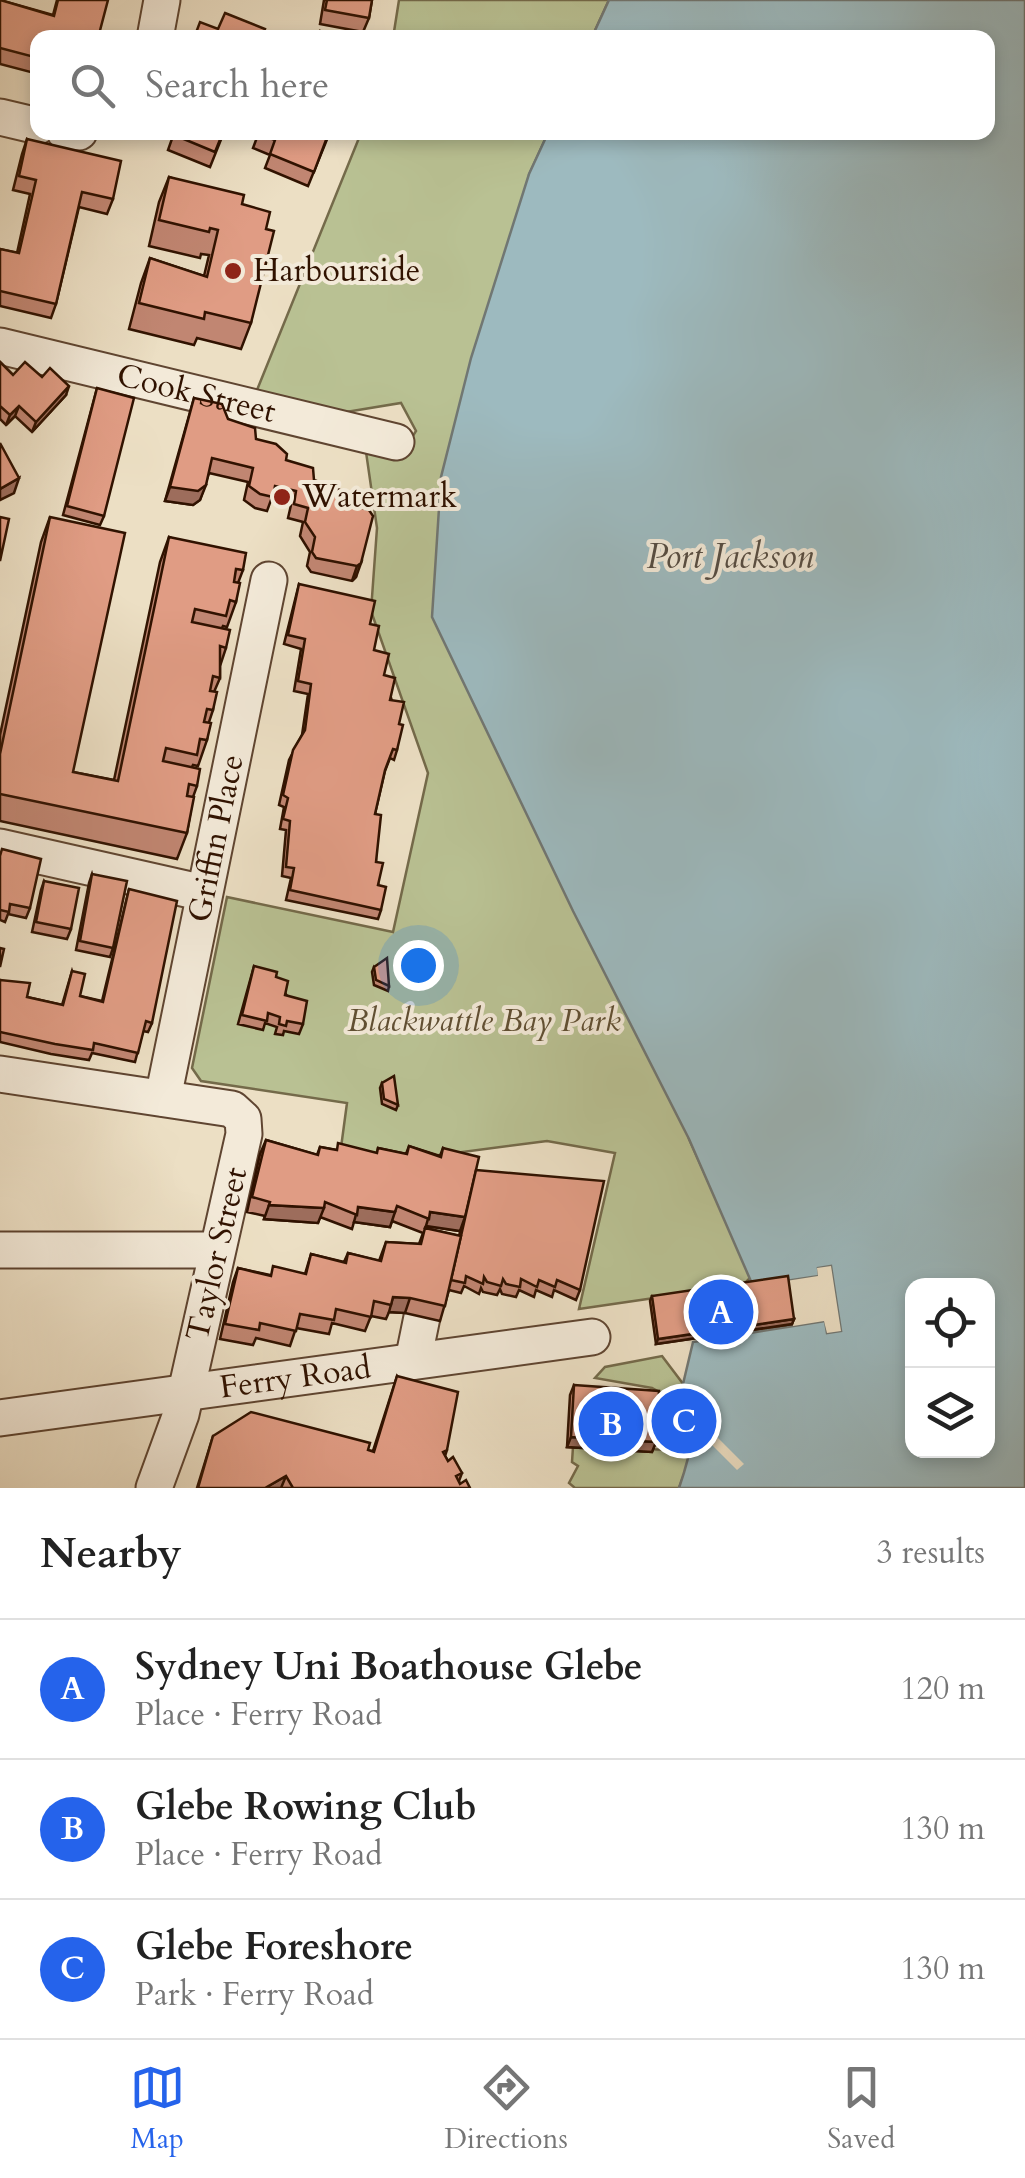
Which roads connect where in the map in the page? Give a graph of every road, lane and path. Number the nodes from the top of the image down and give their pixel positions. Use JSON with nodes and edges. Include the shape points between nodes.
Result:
{"nodes":[{"id":1,"x":162,"y":0,"type":"edge"},
{"id":2,"x":156,"y":30,"type":"edge"},
{"id":3,"x":0,"y":117,"type":"edge"},
{"id":4,"x":30,"y":124,"type":"edge"},
{"id":5,"x":0,"y":346,"type":"edge"},
{"id":6,"x":396,"y":442,"type":"dead end"},
{"id":7,"x":269,"y":580,"type":"dead end"},
{"id":8,"x":0,"y":847,"type":"edge"},
{"id":9,"x":204,"y":893,"type":"junction"},
{"id":10,"x":0,"y":1074,"type":"edge"},
{"id":11,"x":163,"y":1098,"type":"junction"},
{"id":12,"x":0,"y":1250,"type":"edge"},
{"id":13,"x":217,"y":1250,"type":"junction"},
{"id":14,"x":422,"y":1317,"type":"edge"},
{"id":15,"x":592,"y":1336,"type":"dead end"},
{"id":16,"x":414,"y":1361,"type":"junction"},
{"id":17,"x":187,"y":1391,"type":"junction"},
{"id":18,"x":0,"y":1418,"type":"edge"},
{"id":19,"x":154,"y":1488,"type":"edge"}],
"edges":[{"from":1,"to":2,"type":"street"},
{"from":3,"to":4,"type":"street"},
{"from":5,"to":6,"type":"street","name":"Cook Street"},
{"from":7,"to":9,"type":"street","name":"Griffin Place"},
{"from":8,"to":9,"type":"street"},
{"from":9,"to":11,"type":"street","name":"Griffin Place"},
{"from":10,"to":11,"type":"street"},
{"from":11,"to":13,"type":"street","name":"Taylor Street","via":[[236,1110],[243,1119]]},
{"from":12,"to":13,"type":"street"},
{"from":13,"to":17,"type":"street","name":"Taylor Street"},
{"from":14,"to":16,"type":"street"},
{"from":15,"to":16,"type":"street","name":"Ferry Road"},
{"from":16,"to":17,"type":"street","name":"Ferry Road"},
{"from":17,"to":18,"type":"street","name":"Ferry Road"},
{"from":17,"to":19,"type":"street","name":"Taylor Street"}]}
